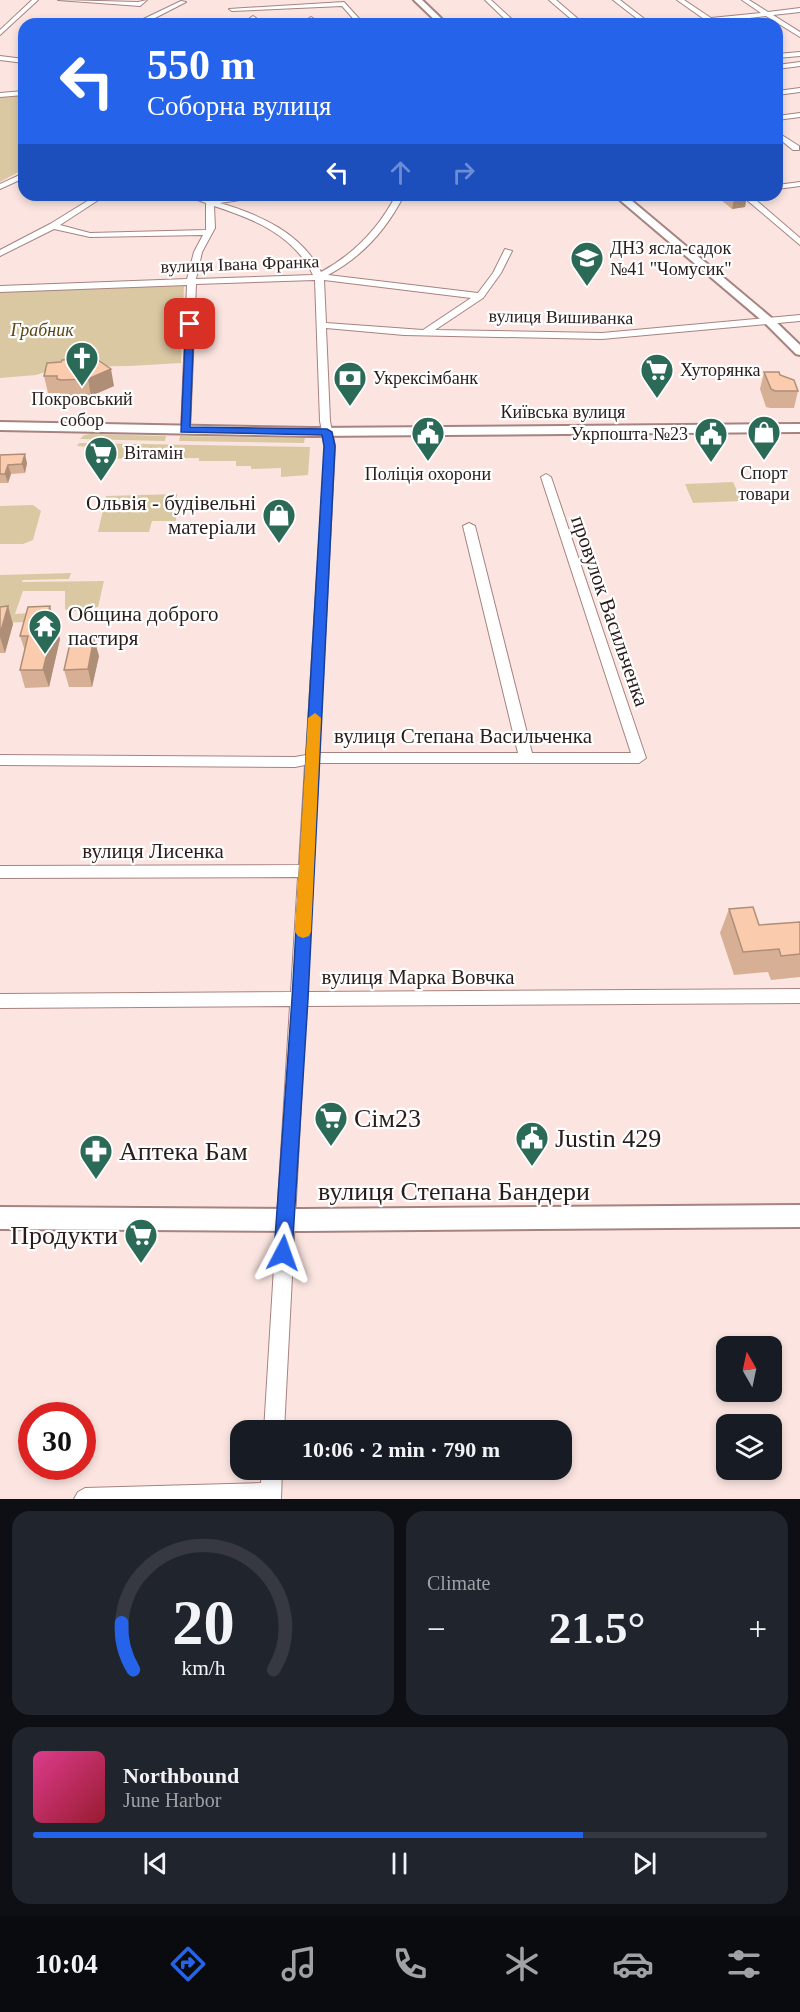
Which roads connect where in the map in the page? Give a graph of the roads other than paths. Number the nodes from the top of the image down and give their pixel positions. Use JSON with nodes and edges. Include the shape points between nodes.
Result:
{"nodes":[{"id":1,"x":35,"y":0,"type":"edge"},
{"id":2,"x":61,"y":0,"type":"edge"},
{"id":3,"x":144,"y":0,"type":"edge"},
{"id":4,"x":255,"y":0,"type":"edge"},
{"id":5,"x":418,"y":0,"type":"edge"},
{"id":6,"x":488,"y":0,"type":"edge"},
{"id":7,"x":552,"y":0,"type":"edge"},
{"id":8,"x":616,"y":0,"type":"edge"},
{"id":9,"x":680,"y":0,"type":"edge"},
{"id":10,"x":745,"y":0,"type":"edge"},
{"id":11,"x":183,"y":2,"type":"dead end"},
{"id":12,"x":255,"y":8,"type":"junction"},
{"id":13,"x":231,"y":9,"type":"dead end"},
{"id":14,"x":800,"y":10,"type":"edge"},
{"id":15,"x":767,"y":14,"type":"junction"},
{"id":16,"x":149,"y":18,"type":"edge"},
{"id":17,"x":356,"y":18,"type":"edge"},
{"id":18,"x":437,"y":18,"type":"edge"},
{"id":19,"x":508,"y":18,"type":"edge"},
{"id":20,"x":574,"y":18,"type":"edge"},
{"id":21,"x":640,"y":18,"type":"edge"},
{"id":22,"x":707,"y":18,"type":"edge"},
{"id":23,"x":740,"y":18,"type":"edge"},
{"id":24,"x":773,"y":18,"type":"edge"},
{"id":25,"x":783,"y":24,"type":"edge"},
{"id":26,"x":0,"y":33,"type":"edge"},
{"id":27,"x":800,"y":35,"type":"edge"},
{"id":28,"x":800,"y":54,"type":"edge"},
{"id":29,"x":783,"y":55,"type":"edge"},
{"id":30,"x":0,"y":58,"type":"edge"},
{"id":31,"x":18,"y":60,"type":"edge"},
{"id":32,"x":800,"y":64,"type":"edge"},
{"id":33,"x":783,"y":65,"type":"edge"},
{"id":34,"x":800,"y":90,"type":"edge"},
{"id":35,"x":783,"y":92,"type":"edge"},
{"id":36,"x":18,"y":93,"type":"edge"},
{"id":37,"x":0,"y":94,"type":"edge"},
{"id":38,"x":800,"y":115,"type":"edge"},
{"id":39,"x":783,"y":117,"type":"edge"},
{"id":40,"x":783,"y":138,"type":"edge"},
{"id":41,"x":798,"y":148,"type":"edge"},
{"id":42,"x":786,"y":150,"type":"dead end"},
{"id":43,"x":18,"y":178,"type":"edge"},
{"id":44,"x":800,"y":184,"type":"edge"},
{"id":45,"x":783,"y":186,"type":"edge"},
{"id":46,"x":0,"y":187,"type":"edge"},
{"id":47,"x":93,"y":201,"type":"edge"},
{"id":48,"x":207,"y":201,"type":"edge"},
{"id":49,"x":217,"y":201,"type":"edge"},
{"id":50,"x":255,"y":201,"type":"edge"},
{"id":51,"x":397,"y":201,"type":"edge"},
{"id":52,"x":627,"y":201,"type":"edge"},
{"id":53,"x":753,"y":201,"type":"edge"},
{"id":54,"x":210,"y":202,"type":"junction"},
{"id":55,"x":257,"y":218,"type":"junction"},
{"id":56,"x":53,"y":226,"type":"junction"},
{"id":57,"x":209,"y":232,"type":"junction"},
{"id":58,"x":800,"y":242,"type":"edge"},
{"id":59,"x":508,"y":251,"type":"dead end"},
{"id":60,"x":0,"y":253,"type":"edge"},
{"id":61,"x":319,"y":277,"type":"junction"},
{"id":62,"x":192,"y":281,"type":"junction"},
{"id":63,"x":0,"y":289,"type":"edge"},
{"id":64,"x":480,"y":296,"type":"junction"},
{"id":65,"x":800,"y":318,"type":"edge"},
{"id":66,"x":770,"y":322,"type":"junction"},
{"id":67,"x":321,"y":325,"type":"junction"},
{"id":68,"x":425,"y":332,"type":"junction"},
{"id":69,"x":800,"y":352,"type":"edge"},
{"id":70,"x":0,"y":426,"type":"edge"},
{"id":71,"x":800,"y":428,"type":"edge"},
{"id":72,"x":185,"y":430,"type":"junction"},
{"id":73,"x":327,"y":432,"type":"junction"},
{"id":74,"x":546,"y":477,"type":"dead end"},
{"id":75,"x":469,"y":526,"type":"dead end"},
{"id":76,"x":526,"y":757,"type":"junction"},
{"id":77,"x":639,"y":758,"type":"joint"},
{"id":78,"x":313,"y":759,"type":"junction"},
{"id":79,"x":0,"y":760,"type":"edge"},
{"id":80,"x":306,"y":871,"type":"junction"},
{"id":81,"x":0,"y":872,"type":"edge"},
{"id":82,"x":800,"y":996,"type":"edge"},
{"id":83,"x":300,"y":999,"type":"junction"},
{"id":84,"x":0,"y":1001,"type":"edge"},
{"id":85,"x":800,"y":1216,"type":"edge"},
{"id":86,"x":0,"y":1218,"type":"edge"},
{"id":87,"x":285,"y":1220,"type":"junction"},
{"id":88,"x":275,"y":1420,"type":"edge"},
{"id":89,"x":271,"y":1480,"type":"edge"},
{"id":90,"x":270,"y":1496,"type":"edge"},
{"id":91,"x":85,"y":1499,"type":"edge"}],
"edges":[{"from":1,"to":26,"type":"street"},
{"from":2,"to":3,"type":"street","via":[[140,4]]},
{"from":4,"to":12,"type":"street"},
{"from":5,"to":18,"type":"main road"},
{"from":6,"to":19,"type":"street"},
{"from":7,"to":20,"type":"street"},
{"from":8,"to":21,"type":"street"},
{"from":9,"to":22,"type":"street"},
{"from":10,"to":15,"type":"street"},
{"from":11,"to":16,"type":"street"},
{"from":12,"to":13,"type":"street"},
{"from":12,"to":17,"type":"street","via":[[344,4]]},
{"from":14,"to":15,"type":"street"},
{"from":15,"to":23,"type":"street"},
{"from":15,"to":24,"type":"street"},
{"from":25,"to":27,"type":"street"},
{"from":28,"to":29,"type":"street"},
{"from":30,"to":31,"type":"street"},
{"from":32,"to":33,"type":"street"},
{"from":34,"to":35,"type":"street"},
{"from":36,"to":37,"type":"street"},
{"from":38,"to":39,"type":"street"},
{"from":40,"to":41,"type":"street"},
{"from":41,"to":42,"type":"street"},
{"from":43,"to":46,"type":"street"},
{"from":44,"to":45,"type":"street"},
{"from":47,"to":56,"type":"street"},
{"from":48,"to":54,"type":"street"},
{"from":49,"to":54,"type":"street"},
{"from":50,"to":55,"type":"street"},
{"from":51,"to":61,"type":"street","via":[[384,224],[339,267]]},
{"from":52,"to":66,"type":"main road"},
{"from":53,"to":58,"type":"street"},
{"from":54,"to":55,"type":"street"},
{"from":54,"to":57,"type":"street"},
{"from":55,"to":61,"type":"street","via":[[294,243]]},
{"from":56,"to":57,"type":"street","via":[[90,235]]},
{"from":56,"to":60,"type":"street"},
{"from":57,"to":62,"type":"street","via":[[194,260]]},
{"from":59,"to":64,"type":"street"},
{"from":61,"to":62,"type":"street","name":"вулиця Івана Франка"},
{"from":61,"to":64,"type":"street","name":"вулиця Івана Франка"},
{"from":61,"to":67,"type":"street"},
{"from":62,"to":63,"type":"street","name":"вулиця Івана Франка"},
{"from":62,"to":72,"type":"street"},
{"from":64,"to":68,"type":"street"},
{"from":65,"to":66,"type":"street","name":"вулиця Вишиванка"},
{"from":66,"to":68,"type":"street","name":"вулиця Вишиванка","via":[[602,336]]},
{"from":66,"to":69,"type":"main road"},
{"from":67,"to":68,"type":"street","name":"вулиця Вишиванка"},
{"from":67,"to":73,"type":"street"},
{"from":70,"to":72,"type":"main road","name":"Київська вулиця"},
{"from":71,"to":73,"type":"main road","name":"Київська вулиця"},
{"from":72,"to":73,"type":"main road","name":"Київська вулиця"},
{"from":73,"to":78,"type":"street","via":[[330,446]]},
{"from":74,"to":77,"type":"street","name":"провулок Васильченка"},
{"from":75,"to":76,"type":"street"},
{"from":76,"to":77,"type":"street","name":"вулиця Степана Васильченка"},
{"from":76,"to":78,"type":"street","name":"вулиця Степана Васильченка"},
{"from":78,"to":79,"type":"street","name":"вулиця Степана Васильченка"},
{"from":78,"to":80,"type":"street"},
{"from":80,"to":81,"type":"street","name":"вулиця Лисенка"},
{"from":80,"to":83,"type":"street"},
{"from":82,"to":83,"type":"street","name":"вулиця Марка Вовчка"},
{"from":83,"to":84,"type":"street","name":"вулиця Марка Вовчка"},
{"from":83,"to":87,"type":"street"},
{"from":85,"to":87,"type":"main road","name":"вулиця Степана Бандери"},
{"from":86,"to":87,"type":"main road","name":"вулиця Степана Бандери"},
{"from":87,"to":88,"type":"street"},
{"from":89,"to":90,"type":"street"},
{"from":90,"to":91,"type":"street"}]}
